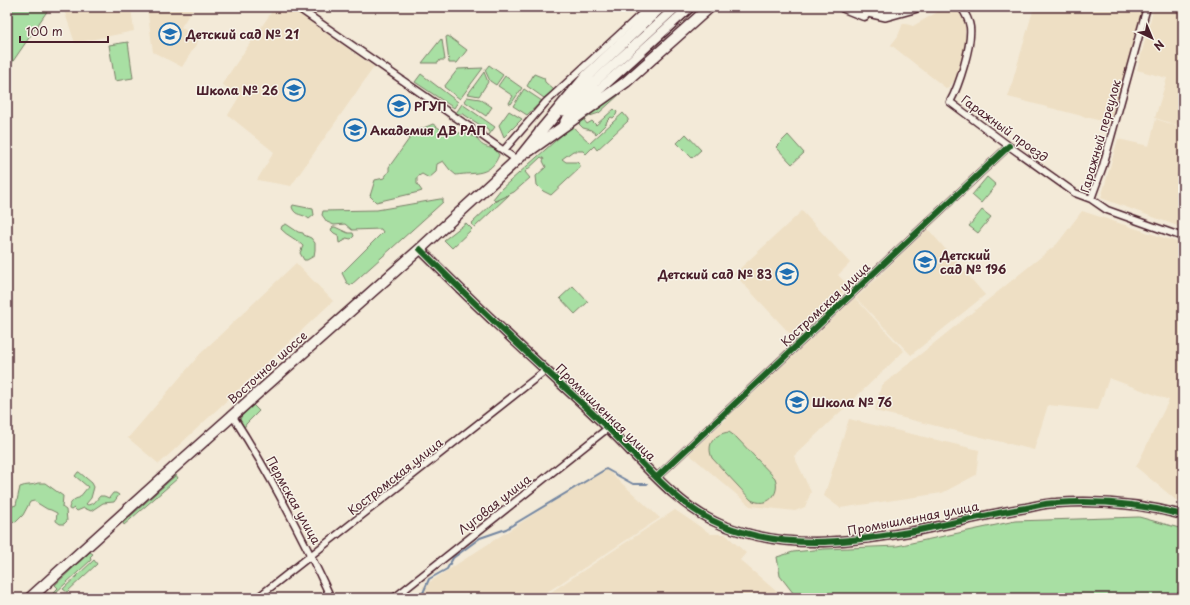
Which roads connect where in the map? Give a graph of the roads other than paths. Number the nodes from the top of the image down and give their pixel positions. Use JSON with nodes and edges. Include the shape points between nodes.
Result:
{"nodes":[{"id":1,"x":297,"y":7,"type":"edge"},
{"id":2,"x":649,"y":7,"type":"edge"},
{"id":3,"x":660,"y":7,"type":"edge"},
{"id":4,"x":676,"y":7,"type":"edge"},
{"id":5,"x":690,"y":7,"type":"edge"},
{"id":6,"x":710,"y":7,"type":"edge"},
{"id":7,"x":844,"y":7,"type":"edge"},
{"id":8,"x":856,"y":7,"type":"edge"},
{"id":9,"x":914,"y":7,"type":"edge"},
{"id":10,"x":961,"y":7,"type":"edge"},
{"id":11,"x":1147,"y":7,"type":"edge"},
{"id":12,"x":885,"y":15,"type":"junction"},
{"id":13,"x":637,"y":49,"type":"junction"},
{"id":14,"x":544,"y":136,"type":"junction"},
{"id":15,"x":1009,"y":146,"type":"junction"},
{"id":16,"x":504,"y":150,"type":"junction"},
{"id":17,"x":519,"y":158,"type":"junction"},
{"id":18,"x":1091,"y":199,"type":"junction"},
{"id":19,"x":1183,"y":238,"type":"edge"},
{"id":20,"x":420,"y":249,"type":"junction"},
{"id":21,"x":546,"y":370,"type":"junction"},
{"id":22,"x":232,"y":415,"type":"junction"},
{"id":23,"x":608,"y":428,"type":"junction"},
{"id":24,"x":657,"y":477,"type":"junction"},
{"id":25,"x":1183,"y":515,"type":"edge"},
{"id":26,"x":312,"y":556,"type":"junction"},
{"id":27,"x":30,"y":598,"type":"edge"},
{"id":28,"x":257,"y":598,"type":"edge"},
{"id":29,"x":331,"y":598,"type":"edge"},
{"id":30,"x":394,"y":598,"type":"edge"}],
"edges":[{"from":1,"to":16,"type":"street"},
{"from":2,"to":16,"type":"street","via":[[546,102]]},
{"from":3,"to":14,"type":"highway","via":[[587,76]]},
{"from":4,"to":13,"type":"main road"},
{"from":5,"to":13,"type":"main road"},
{"from":6,"to":14,"type":"main road","name":"Восточное шоссе","via":[[626,82]]},
{"from":7,"to":12,"type":"main road","via":[[866,15]]},
{"from":8,"to":12,"type":"highway"},
{"from":9,"to":12,"type":"highway"},
{"from":10,"to":15,"type":"street","name":"Гаражный проезд","via":[[968,20],[970,37],[956,92],[950,102]]},
{"from":11,"to":18,"type":"street","name":"Гаражный переулок","via":[[1103,166]]},
{"from":13,"to":14,"type":"main road"},
{"from":14,"to":17,"type":"main road","name":"Восточное шоссе"},
{"from":15,"to":18,"type":"street","name":"Гаражный проезд","via":[[1075,193]]},
{"from":15,"to":24,"type":"street","name":"Костромская улица"},
{"from":16,"to":17,"type":"street"},
{"from":17,"to":20,"type":"main road","name":"Восточное шоссе"},
{"from":18,"to":19,"type":"street","name":"Гаражный переулок","via":[[1107,210]]},
{"from":20,"to":21,"type":"street","name":"Промышленная улица"},
{"from":20,"to":22,"type":"main road","name":"Восточное шоссе"},
{"from":21,"to":23,"type":"street","name":"Промышленная улица"},
{"from":21,"to":26,"type":"street","name":"Костромская улица"},
{"from":22,"to":26,"type":"street","name":"Пермская улица"},
{"from":22,"to":27,"type":"main road","name":"Восточное шоссе"},
{"from":23,"to":24,"type":"street","name":"Промышленная улица"},
{"from":23,"to":30,"type":"street","name":"Луговая улица"},
{"from":24,"to":25,"type":"street","name":"Промышленная улица","via":[[690,508],[720,524],[789,542],[844,542],[910,532],[1055,503],[1098,502],[1136,505]]},
{"from":26,"to":28,"type":"street","name":"Костромская улица"},
{"from":26,"to":29,"type":"street","name":"Пермская улица"}]}
